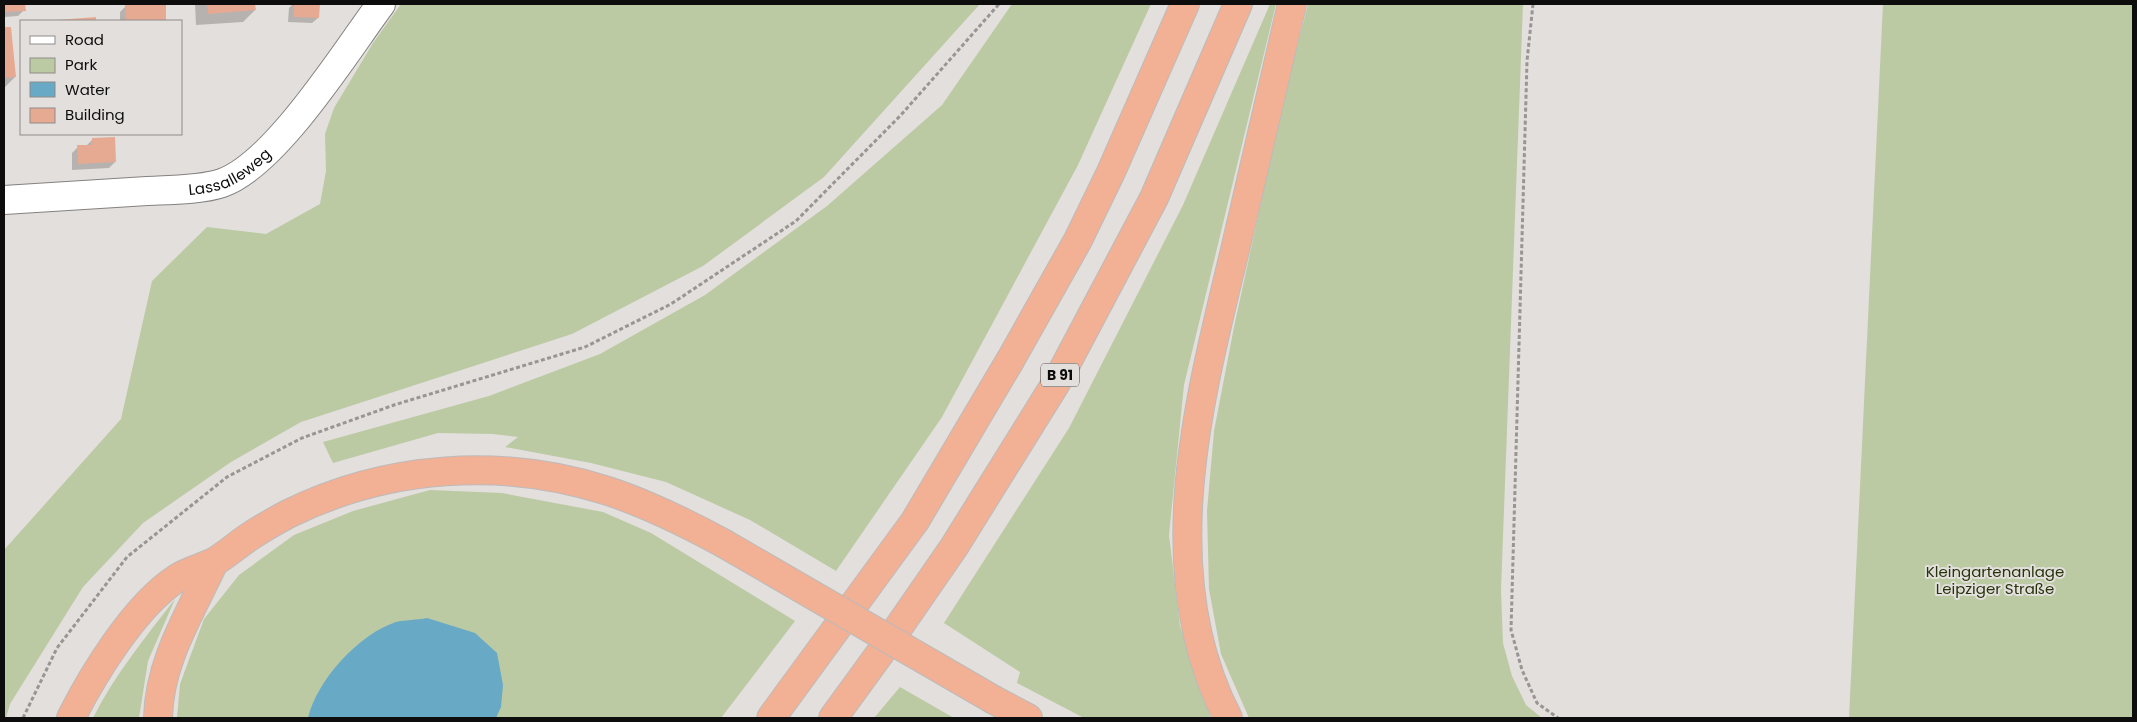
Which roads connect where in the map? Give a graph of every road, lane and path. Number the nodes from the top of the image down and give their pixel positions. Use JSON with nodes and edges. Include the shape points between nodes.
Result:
{"nodes":[{"id":1,"x":381,"y":4,"type":"edge"},
{"id":2,"x":998,"y":4,"type":"edge"},
{"id":3,"x":1185,"y":4,"type":"edge"},
{"id":4,"x":1238,"y":4,"type":"edge"},
{"id":5,"x":1292,"y":4,"type":"edge"},
{"id":6,"x":1533,"y":4,"type":"edge"},
{"id":7,"x":4,"y":200,"type":"edge"},
{"id":8,"x":214,"y":562,"type":"junction"},
{"id":9,"x":23,"y":718,"type":"edge"},
{"id":10,"x":71,"y":718,"type":"edge"},
{"id":11,"x":158,"y":718,"type":"edge"},
{"id":12,"x":771,"y":718,"type":"edge"},
{"id":13,"x":833,"y":718,"type":"edge"},
{"id":14,"x":1028,"y":718,"type":"edge"},
{"id":15,"x":1228,"y":718,"type":"edge"},
{"id":16,"x":1558,"y":718,"type":"edge"}],
"edges":[{"from":1,"to":7,"type":"street","name":"Lassalleweg","via":[[275,144],[250,168],[222,183],[186,189]]},
{"from":2,"to":9,"type":"path","via":[[901,115],[796,221],[671,304],[585,347],[394,405],[302,438],[227,477],[127,557],[57,648]]},
{"from":3,"to":12,"type":"highway","via":[[1103,189],[1011,359],[915,521]]},
{"from":4,"to":13,"type":"highway","number":"B 91","via":[[1154,198],[1056,383],[954,547]]},
{"from":5,"to":15,"type":"highway","via":[[1204,382],[1190,476],[1188,557],[1192,596],[1204,656]]},
{"from":6,"to":16,"type":"path","via":[[1527,61],[1511,630],[1522,670],[1537,703]]},
{"from":8,"to":10,"type":"highway","via":[[176,578],[155,597],[107,655]]},
{"from":8,"to":11,"type":"highway","via":[[172,650],[163,680]]},
{"from":8,"to":14,"type":"highway","bridge":true,"via":[[288,514],[369,483],[451,470],[490,470],[570,480],[608,490],[685,522]]}]}
